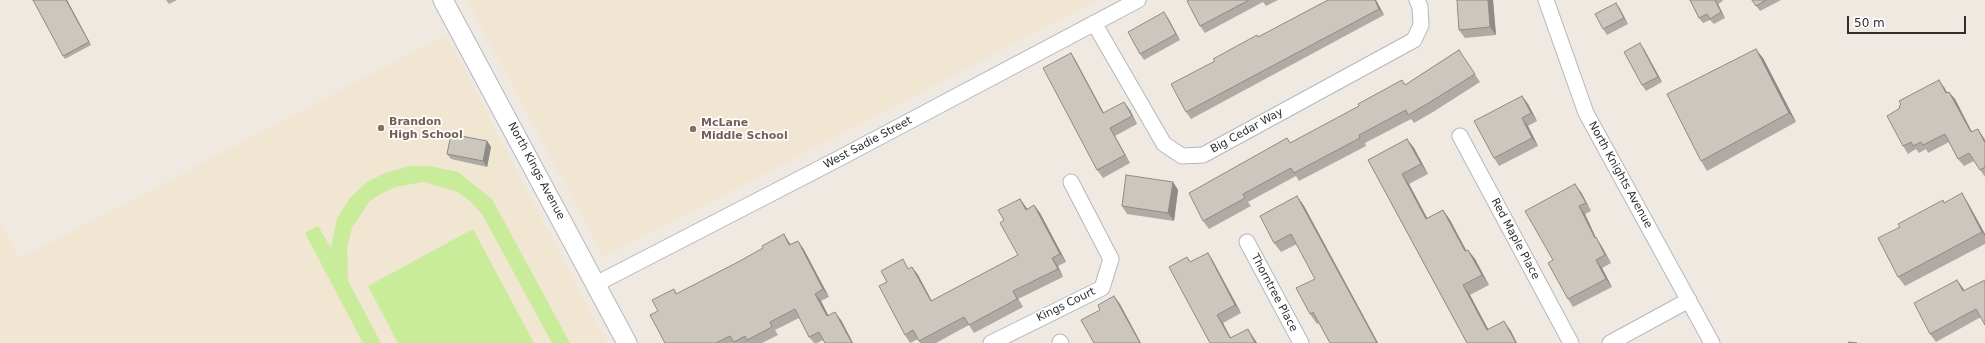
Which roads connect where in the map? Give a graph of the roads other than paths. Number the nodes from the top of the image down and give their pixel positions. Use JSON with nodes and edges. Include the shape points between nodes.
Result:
{"nodes":[{"id":1,"x":443,"y":0,"type":"edge"},
{"id":2,"x":1138,"y":0,"type":"edge"},
{"id":3,"x":1417,"y":0,"type":"edge"},
{"id":4,"x":1546,"y":0,"type":"edge"},
{"id":5,"x":1094,"y":23,"type":"junction"},
{"id":6,"x":1460,"y":136,"type":"dead end"},
{"id":7,"x":1071,"y":182,"type":"dead end"},
{"id":8,"x":1247,"y":242,"type":"dead end"},
{"id":9,"x":596,"y":284,"type":"junction"},
{"id":10,"x":1688,"y":300,"type":"junction"},
{"id":11,"x":627,"y":343,"type":"edge"},
{"id":12,"x":991,"y":343,"type":"edge"},
{"id":13,"x":1301,"y":343,"type":"edge"},
{"id":14,"x":1571,"y":343,"type":"edge"},
{"id":15,"x":1610,"y":343,"type":"edge"},
{"id":16,"x":1712,"y":343,"type":"edge"}],
"edges":[{"from":1,"to":9,"type":"street","name":"North Kings Avenue"},
{"from":2,"to":5,"type":"street","name":"West Sadie Street"},
{"from":3,"to":5,"type":"street","name":"Big Cedar Way","via":[[1421,25],[1414,40],[1202,155],[1182,156],[1164,144]]},
{"from":4,"to":10,"type":"street","name":"North Knights Avenue","via":[[1586,113]]},
{"from":5,"to":9,"type":"street","name":"West Sadie Street"},
{"from":6,"to":14,"type":"street","name":"Red Maple Place"},
{"from":7,"to":12,"type":"street","name":"Kings Court","via":[[1111,259],[1102,288]]},
{"from":8,"to":13,"type":"street","name":"Thorntree Place"},
{"from":9,"to":11,"type":"street","name":"North Kings Avenue"},
{"from":10,"to":15,"type":"street"},
{"from":10,"to":16,"type":"street","name":"North Knights Avenue"}]}
